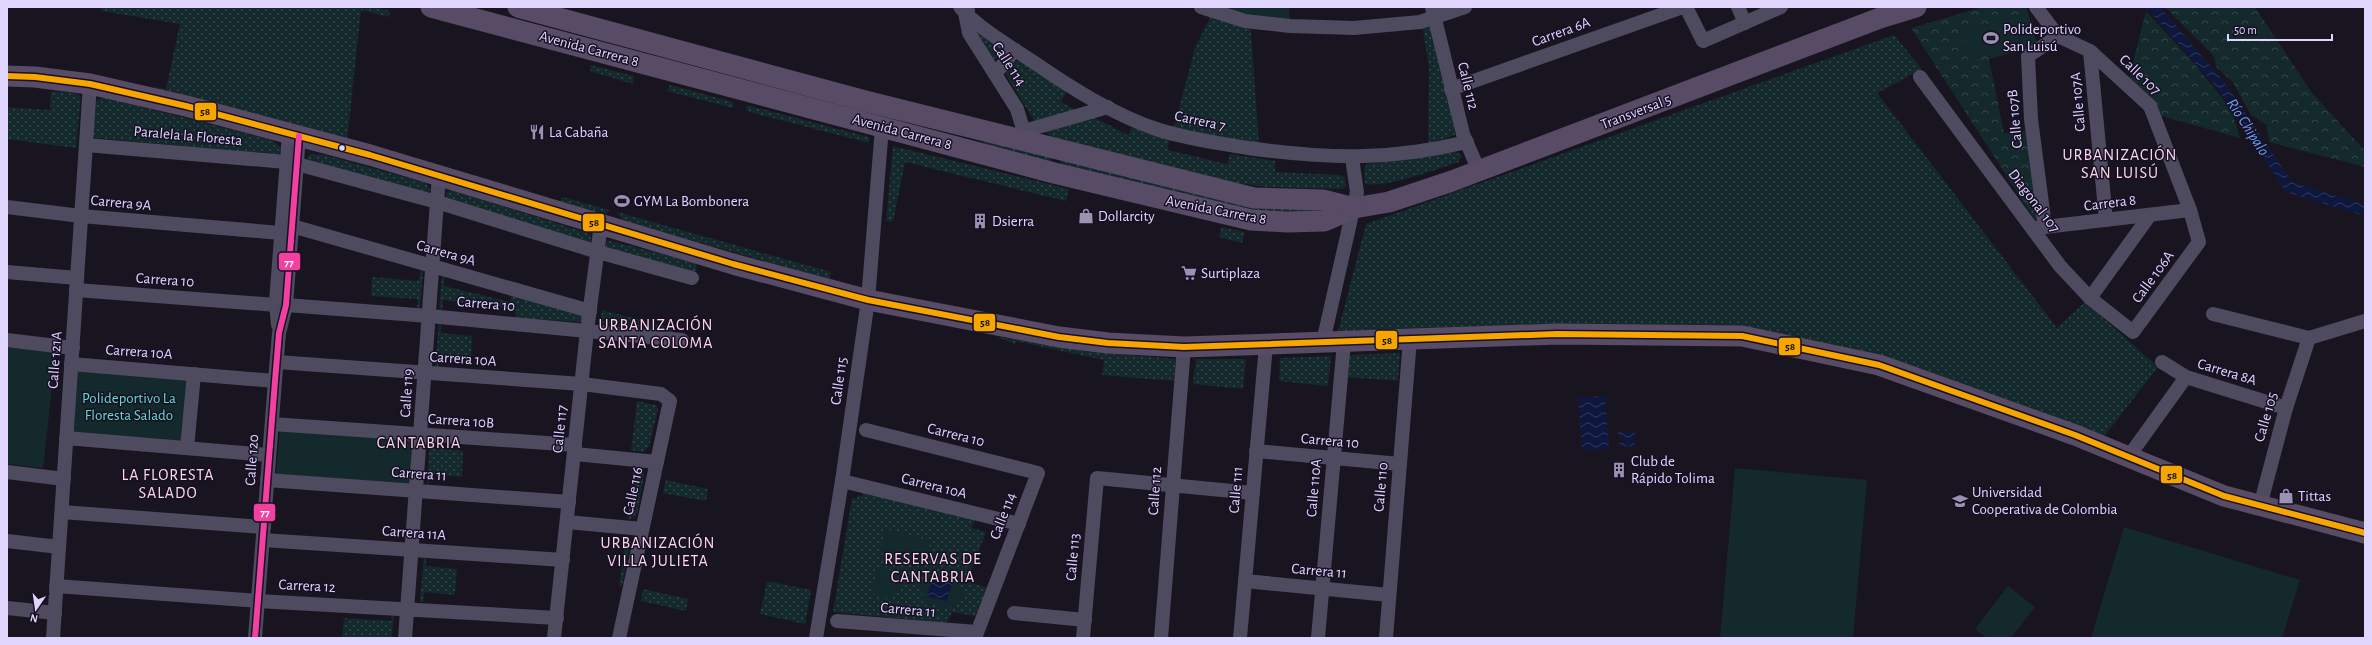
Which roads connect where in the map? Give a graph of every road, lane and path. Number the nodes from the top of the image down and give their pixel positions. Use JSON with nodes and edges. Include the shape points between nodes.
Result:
{"nodes":[{"id":1,"x":431,"y":7,"type":"edge"},
{"id":2,"x":518,"y":7,"type":"edge"},
{"id":3,"x":1201,"y":7,"type":"edge"},
{"id":4,"x":1465,"y":7,"type":"edge"},
{"id":5,"x":1683,"y":7,"type":"edge"},
{"id":6,"x":1686,"y":7,"type":"edge"},
{"id":7,"x":1738,"y":7,"type":"edge"},
{"id":8,"x":1781,"y":7,"type":"edge"},
{"id":9,"x":1916,"y":7,"type":"edge"},
{"id":10,"x":2036,"y":7,"type":"edge"},
{"id":11,"x":965,"y":9,"type":"edge"},
{"id":12,"x":1433,"y":13,"type":"edge"},
{"id":13,"x":1745,"y":23,"type":"junction"},
{"id":14,"x":2058,"y":36,"type":"junction"},
{"id":15,"x":1015,"y":50,"type":"junction"},
{"id":16,"x":2090,"y":51,"type":"junction"},
{"id":17,"x":995,"y":74,"type":"junction"},
{"id":18,"x":7,"y":76,"type":"edge"},
{"id":19,"x":1920,"y":77,"type":"dead end"},
{"id":20,"x":90,"y":84,"type":"junction"},
{"id":21,"x":1451,"y":89,"type":"junction"},
{"id":22,"x":1108,"y":107,"type":"junction"},
{"id":23,"x":882,"y":127,"type":"junction"},
{"id":24,"x":294,"y":135,"type":"junction"},
{"id":25,"x":1026,"y":136,"type":"junction"},
{"id":26,"x":1467,"y":142,"type":"junction"},
{"id":27,"x":86,"y":145,"type":"junction"},
{"id":28,"x":1352,"y":158,"type":"junction"},
{"id":29,"x":292,"y":163,"type":"junction"},
{"id":30,"x":1479,"y":171,"type":"junction"},
{"id":31,"x":439,"y":175,"type":"junction"},
{"id":32,"x":437,"y":202,"type":"junction"},
{"id":33,"x":7,"y":207,"type":"edge"},
{"id":34,"x":1354,"y":208,"type":"junction"},
{"id":35,"x":2190,"y":210,"type":"junction"},
{"id":36,"x":2150,"y":215,"type":"junction"},
{"id":37,"x":81,"y":216,"type":"junction"},
{"id":38,"x":2106,"y":220,"type":"junction"},
{"id":39,"x":601,"y":224,"type":"junction"},
{"id":40,"x":2039,"y":227,"type":"junction"},
{"id":41,"x":287,"y":229,"type":"junction"},
{"id":42,"x":2199,"y":242,"type":"joint"},
{"id":43,"x":598,"y":252,"type":"junction"},
{"id":44,"x":433,"y":267,"type":"junction"},
{"id":45,"x":7,"y":272,"type":"edge"},
{"id":46,"x":692,"y":278,"type":"dead end"},
{"id":47,"x":77,"y":284,"type":"junction"},
{"id":48,"x":2090,"y":298,"type":"junction"},
{"id":49,"x":868,"y":300,"type":"junction"},
{"id":50,"x":281,"y":305,"type":"junction"},
{"id":51,"x":590,"y":311,"type":"junction"},
{"id":52,"x":2212,"y":314,"type":"dead end"},
{"id":53,"x":429,"y":316,"type":"junction"},
{"id":54,"x":2365,"y":321,"type":"edge"},
{"id":55,"x":587,"y":331,"type":"junction"},
{"id":56,"x":2133,"y":332,"type":"joint"},
{"id":57,"x":2309,"y":338,"type":"junction"},
{"id":58,"x":1410,"y":339,"type":"junction"},
{"id":59,"x":7,"y":340,"type":"edge"},
{"id":60,"x":682,"y":340,"type":"dead end"},
{"id":61,"x":1323,"y":342,"type":"junction"},
{"id":62,"x":1344,"y":342,"type":"junction"},
{"id":63,"x":1266,"y":345,"type":"junction"},
{"id":64,"x":1184,"y":347,"type":"junction"},
{"id":65,"x":72,"y":348,"type":"junction"},
{"id":66,"x":277,"y":362,"type":"junction"},
{"id":67,"x":2162,"y":362,"type":"dead end"},
{"id":68,"x":71,"y":364,"type":"junction"},
{"id":69,"x":425,"y":373,"type":"junction"},
{"id":70,"x":194,"y":374,"type":"junction"},
{"id":71,"x":2186,"y":377,"type":"junction"},
{"id":72,"x":275,"y":381,"type":"junction"},
{"id":73,"x":582,"y":384,"type":"junction"},
{"id":74,"x":646,"y":391,"type":"joint"},
{"id":75,"x":2286,"y":408,"type":"junction"},
{"id":76,"x":272,"y":424,"type":"junction"},
{"id":77,"x":866,"y":430,"type":"dead end"},
{"id":78,"x":421,"y":435,"type":"junction"},
{"id":79,"x":66,"y":438,"type":"junction"},
{"id":80,"x":187,"y":448,"type":"junction"},
{"id":81,"x":575,"y":449,"type":"junction"},
{"id":82,"x":1256,"y":451,"type":"junction"},
{"id":83,"x":269,"y":455,"type":"junction"},
{"id":84,"x":2129,"y":456,"type":"junction"},
{"id":85,"x":1334,"y":458,"type":"junction"},
{"id":86,"x":657,"y":462,"type":"junction"},
{"id":87,"x":1400,"y":464,"type":"junction"},
{"id":88,"x":7,"y":472,"type":"edge"},
{"id":89,"x":1038,"y":473,"type":"joint"},
{"id":90,"x":64,"y":479,"type":"junction"},
{"id":91,"x":267,"y":480,"type":"junction"},
{"id":92,"x":842,"y":481,"type":"junction"},
{"id":93,"x":1173,"y":485,"type":"junction"},
{"id":94,"x":417,"y":491,"type":"junction"},
{"id":95,"x":1253,"y":494,"type":"junction"},
{"id":96,"x":569,"y":502,"type":"junction"},
{"id":97,"x":2260,"y":506,"type":"junction"},
{"id":98,"x":62,"y":512,"type":"junction"},
{"id":99,"x":567,"y":522,"type":"junction"},
{"id":100,"x":1019,"y":524,"type":"junction"},
{"id":101,"x":642,"y":529,"type":"junction"},
{"id":102,"x":2365,"y":532,"type":"edge"},
{"id":103,"x":263,"y":533,"type":"junction"},
{"id":104,"x":7,"y":541,"type":"edge"},
{"id":105,"x":59,"y":547,"type":"junction"},
{"id":106,"x":412,"y":549,"type":"junction"},
{"id":107,"x":563,"y":560,"type":"junction"},
{"id":108,"x":1245,"y":581,"type":"junction"},
{"id":109,"x":56,"y":586,"type":"junction"},
{"id":110,"x":1322,"y":588,"type":"junction"},
{"id":111,"x":1389,"y":595,"type":"junction"},
{"id":112,"x":258,"y":601,"type":"junction"},
{"id":113,"x":7,"y":608,"type":"edge"},
{"id":114,"x":408,"y":609,"type":"junction"},
{"id":115,"x":55,"y":613,"type":"junction"},
{"id":116,"x":1014,"y":613,"type":"dead end"},
{"id":117,"x":557,"y":618,"type":"junction"},
{"id":118,"x":1085,"y":620,"type":"junction"},
{"id":119,"x":837,"y":621,"type":"dead end"},
{"id":120,"x":976,"y":635,"type":"edge"},
{"id":121,"x":53,"y":638,"type":"edge"},
{"id":122,"x":255,"y":638,"type":"edge"},
{"id":123,"x":406,"y":638,"type":"edge"},
{"id":124,"x":554,"y":638,"type":"edge"},
{"id":125,"x":619,"y":638,"type":"edge"},
{"id":126,"x":816,"y":638,"type":"edge"},
{"id":127,"x":1083,"y":638,"type":"edge"},
{"id":128,"x":1161,"y":638,"type":"edge"},
{"id":129,"x":1240,"y":638,"type":"edge"},
{"id":130,"x":1318,"y":638,"type":"edge"},
{"id":131,"x":1386,"y":638,"type":"edge"}],
"edges":[{"from":1,"to":23,"type":"main road","name":"Avenida Carrera 8"},
{"from":2,"to":25,"type":"main road","name":"Avenida Carrera 8"},
{"from":3,"to":12,"type":"street","via":[[1245,21],[1290,26],[1354,28]]},
{"from":4,"to":12,"type":"street"},
{"from":5,"to":21,"type":"street","name":"Carrera 6A"},
{"from":6,"to":13,"type":"street","via":[[1703,41]]},
{"from":7,"to":13,"type":"street"},
{"from":8,"to":13,"type":"street"},
{"from":9,"to":30,"type":"main road","name":"Transversal 5","via":[[1880,18]]},
{"from":10,"to":14,"type":"street"},
{"from":11,"to":15,"type":"street","name":"Carrera 7"},
{"from":11,"to":17,"type":"street","name":"Calle 114","via":[[969,33]]},
{"from":12,"to":21,"type":"street","name":"Calle 112"},
{"from":14,"to":16,"type":"street"},
{"from":14,"to":40,"type":"street","name":"Calle 107B","via":[[2028,56]]},
{"from":15,"to":17,"type":"street"},
{"from":15,"to":22,"type":"street","name":"Carrera 7"},
{"from":16,"to":35,"type":"street","name":"Calle 107","via":[[2150,106]]},
{"from":16,"to":38,"type":"street","name":"Calle 107A"},
{"from":17,"to":25,"type":"street","name":"Calle 114","via":[[1017,109]]},
{"from":18,"to":20,"type":"main road"},
{"from":19,"to":40,"type":"street","name":"Diagonal 107"},
{"from":20,"to":24,"type":"main road"},
{"from":20,"to":27,"type":"street","name":"Calle 121A"},
{"from":21,"to":26,"type":"street","name":"Calle 112"},
{"from":22,"to":25,"type":"street"},
{"from":22,"to":28,"type":"street","name":"Carrera 7","via":[[1159,130],[1212,142],[1294,155]]},
{"from":23,"to":34,"type":"main road","name":"Avenida Carrera 8","via":[[1054,173],[1252,220],[1324,221]]},
{"from":23,"to":49,"type":"street","name":"Calle 115"},
{"from":24,"to":29,"type":"street","name":"Calle 120"},
{"from":24,"to":31,"type":"main road"},
{"from":25,"to":34,"type":"main road","name":"Avenida Carrera 8","via":[[1254,198],[1323,200]]},
{"from":26,"to":28,"type":"street","name":"Carrera 7","via":[[1426,152]]},
{"from":26,"to":30,"type":"street","name":"Calle 112"},
{"from":27,"to":29,"type":"street","name":"Paralela la Floresta"},
{"from":27,"to":37,"type":"street","name":"Calle 121A"},
{"from":28,"to":34,"type":"street","via":[[1357,192]]},
{"from":29,"to":32,"type":"street","name":"Paralela la Floresta"},
{"from":29,"to":41,"type":"street","name":"Calle 120"},
{"from":30,"to":34,"type":"main road","name":"Transversal 5","via":[[1389,202]]},
{"from":31,"to":32,"type":"street","name":"Calle 119"},
{"from":31,"to":39,"type":"main road"},
{"from":32,"to":43,"type":"street","name":"Paralela la Floresta"},
{"from":32,"to":44,"type":"street","name":"Calle 119"},
{"from":33,"to":37,"type":"street","name":"Carrera 9A"},
{"from":34,"to":61,"type":"street"},
{"from":35,"to":36,"type":"street","name":"Carrera 8"},
{"from":35,"to":42,"type":"street","name":"Calle 107"},
{"from":36,"to":38,"type":"street","name":"Carrera 8"},
{"from":36,"to":48,"type":"street"},
{"from":37,"to":41,"type":"street","name":"Carrera 9A"},
{"from":37,"to":47,"type":"street","name":"Calle 121A"},
{"from":38,"to":40,"type":"street","name":"Carrera 8"},
{"from":39,"to":43,"type":"street","name":"Calle 117"},
{"from":39,"to":49,"type":"main road","via":[[733,264]]},
{"from":40,"to":48,"type":"street","name":"Diagonal 107","via":[[2060,266]]},
{"from":41,"to":44,"type":"street","name":"Carrera 9A"},
{"from":41,"to":50,"type":"street","name":"Calle 120"},
{"from":42,"to":56,"type":"street","name":"Calle 106A"},
{"from":43,"to":46,"type":"street","name":"Paralela la Floresta"},
{"from":43,"to":51,"type":"street","name":"Calle 117"},
{"from":44,"to":51,"type":"street","name":"Carrera 9A"},
{"from":44,"to":53,"type":"street","name":"Calle 119"},
{"from":45,"to":47,"type":"street","name":"Carrera 10"},
{"from":47,"to":50,"type":"street","name":"Carrera 10"},
{"from":47,"to":65,"type":"street","name":"Calle 121A"},
{"from":48,"to":56,"type":"street","name":"Diagonal 107"},
{"from":49,"to":64,"type":"main road","via":[[1059,337],[1108,343]]},
{"from":49,"to":92,"type":"street","name":"Calle 115"},
{"from":50,"to":53,"type":"street","name":"Carrera 10"},
{"from":50,"to":66,"type":"street","name":"Calle 120"},
{"from":51,"to":55,"type":"street","name":"Calle 117"},
{"from":52,"to":57,"type":"street"},
{"from":53,"to":55,"type":"street","name":"Carrera 10"},
{"from":53,"to":69,"type":"street","name":"Calle 119"},
{"from":54,"to":57,"type":"street"},
{"from":55,"to":60,"type":"street","name":"Carrera 10"},
{"from":55,"to":73,"type":"street","name":"Calle 117"},
{"from":57,"to":75,"type":"street","name":"Calle 105"},
{"from":58,"to":62,"type":"main road"},
{"from":58,"to":84,"type":"main road","via":[[1557,334],[1742,336],[1879,366]]},
{"from":58,"to":87,"type":"street","name":"Calle 110"},
{"from":59,"to":65,"type":"street"},
{"from":61,"to":62,"type":"main road"},
{"from":61,"to":63,"type":"main road"},
{"from":62,"to":85,"type":"street","name":"Calle 110A"},
{"from":63,"to":64,"type":"main road"},
{"from":63,"to":82,"type":"street","name":"Calle 111"},
{"from":64,"to":93,"type":"street","name":"Calle 112"},
{"from":65,"to":68,"type":"street","name":"Calle 121A"},
{"from":66,"to":69,"type":"street","name":"Carrera 10A"},
{"from":66,"to":72,"type":"street","name":"Calle 120"},
{"from":67,"to":71,"type":"street","name":"Carrera 8A"},
{"from":68,"to":70,"type":"street","name":"Carrera 10A"},
{"from":68,"to":79,"type":"street","name":"Calle 121A"},
{"from":69,"to":73,"type":"street","name":"Carrera 10A"},
{"from":69,"to":78,"type":"street","name":"Calle 119"},
{"from":70,"to":72,"type":"street","name":"Carrera 10A"},
{"from":70,"to":80,"type":"street"},
{"from":71,"to":75,"type":"street","name":"Carrera 8A"},
{"from":71,"to":84,"type":"street"},
{"from":72,"to":76,"type":"street","name":"Calle 120"},
{"from":73,"to":74,"type":"street","name":"Carrera 10A"},
{"from":73,"to":81,"type":"street","name":"Calle 117"},
{"from":74,"to":86,"type":"street","name":"Calle 116","via":[[661,394],[670,401]]},
{"from":75,"to":97,"type":"street","name":"Calle 105"},
{"from":76,"to":78,"type":"street","name":"Carrera 10B"},
{"from":76,"to":83,"type":"street","name":"Calle 120"},
{"from":77,"to":89,"type":"street","name":"Carrera 10"},
{"from":78,"to":81,"type":"street","name":"Carrera 10B"},
{"from":78,"to":94,"type":"street","name":"Calle 119"},
{"from":79,"to":80,"type":"street"},
{"from":79,"to":90,"type":"street","name":"Calle 121A"},
{"from":80,"to":83,"type":"street"},
{"from":81,"to":86,"type":"street","name":"Carrera 10B"},
{"from":81,"to":96,"type":"street","name":"Calle 117"},
{"from":82,"to":85,"type":"street","name":"Carrera 10"},
{"from":82,"to":95,"type":"street","name":"Calle 111"},
{"from":83,"to":91,"type":"street","name":"Calle 120"},
{"from":84,"to":97,"type":"main road","via":[[2224,496]]},
{"from":85,"to":87,"type":"street","name":"Carrera 10"},
{"from":85,"to":110,"type":"street","name":"Calle 110A"},
{"from":86,"to":101,"type":"street","name":"Calle 116"},
{"from":87,"to":111,"type":"street","name":"Calle 110"},
{"from":88,"to":90,"type":"street"},
{"from":89,"to":100,"type":"street","name":"Calle 114"},
{"from":90,"to":98,"type":"street","name":"Calle 121A"},
{"from":91,"to":94,"type":"street","name":"Carrera 11"},
{"from":91,"to":103,"type":"street","name":"Calle 120"},
{"from":92,"to":100,"type":"street","name":"Carrera 10A"},
{"from":92,"to":126,"type":"street","name":"Calle 115"},
{"from":93,"to":95,"type":"street"},
{"from":93,"to":118,"type":"street","name":"Calle 113","via":[[1097,478]]},
{"from":93,"to":128,"type":"street","name":"Calle 112"},
{"from":94,"to":96,"type":"street","name":"Carrera 11"},
{"from":94,"to":106,"type":"street","name":"Calle 119"},
{"from":95,"to":108,"type":"street","name":"Calle 111"},
{"from":96,"to":99,"type":"street","name":"Calle 117"},
{"from":97,"to":102,"type":"main road"},
{"from":98,"to":103,"type":"street","name":"Carrera 11A"},
{"from":98,"to":105,"type":"street","name":"Calle 121A"},
{"from":99,"to":101,"type":"street"},
{"from":99,"to":107,"type":"street","name":"Calle 117"},
{"from":100,"to":120,"type":"street","name":"Calle 114"},
{"from":101,"to":125,"type":"street","name":"Calle 116"},
{"from":103,"to":106,"type":"street","name":"Carrera 11A"},
{"from":103,"to":112,"type":"street","name":"Calle 120"},
{"from":104,"to":105,"type":"street"},
{"from":105,"to":109,"type":"street","name":"Calle 121A"},
{"from":106,"to":107,"type":"street","name":"Carrera 11A"},
{"from":106,"to":114,"type":"street","name":"Calle 119"},
{"from":107,"to":117,"type":"street","name":"Calle 117"},
{"from":108,"to":110,"type":"street","name":"Carrera 11"},
{"from":108,"to":129,"type":"street","name":"Calle 111"},
{"from":109,"to":112,"type":"street","name":"Carrera 12"},
{"from":109,"to":115,"type":"street","name":"Calle 121A"},
{"from":110,"to":111,"type":"street","name":"Carrera 11"},
{"from":110,"to":130,"type":"street","name":"Calle 110A"},
{"from":111,"to":131,"type":"street","name":"Calle 110"},
{"from":112,"to":114,"type":"street","name":"Carrera 12"},
{"from":112,"to":122,"type":"street","name":"Calle 120"},
{"from":113,"to":115,"type":"street"},
{"from":114,"to":117,"type":"street","name":"Carrera 12"},
{"from":114,"to":123,"type":"street","name":"Calle 119"},
{"from":115,"to":121,"type":"street","name":"Calle 121A"},
{"from":116,"to":118,"type":"street"},
{"from":117,"to":124,"type":"street","name":"Calle 117"},
{"from":118,"to":127,"type":"street","name":"Calle 113"},
{"from":119,"to":120,"type":"street","name":"Carrera 11"}]}
